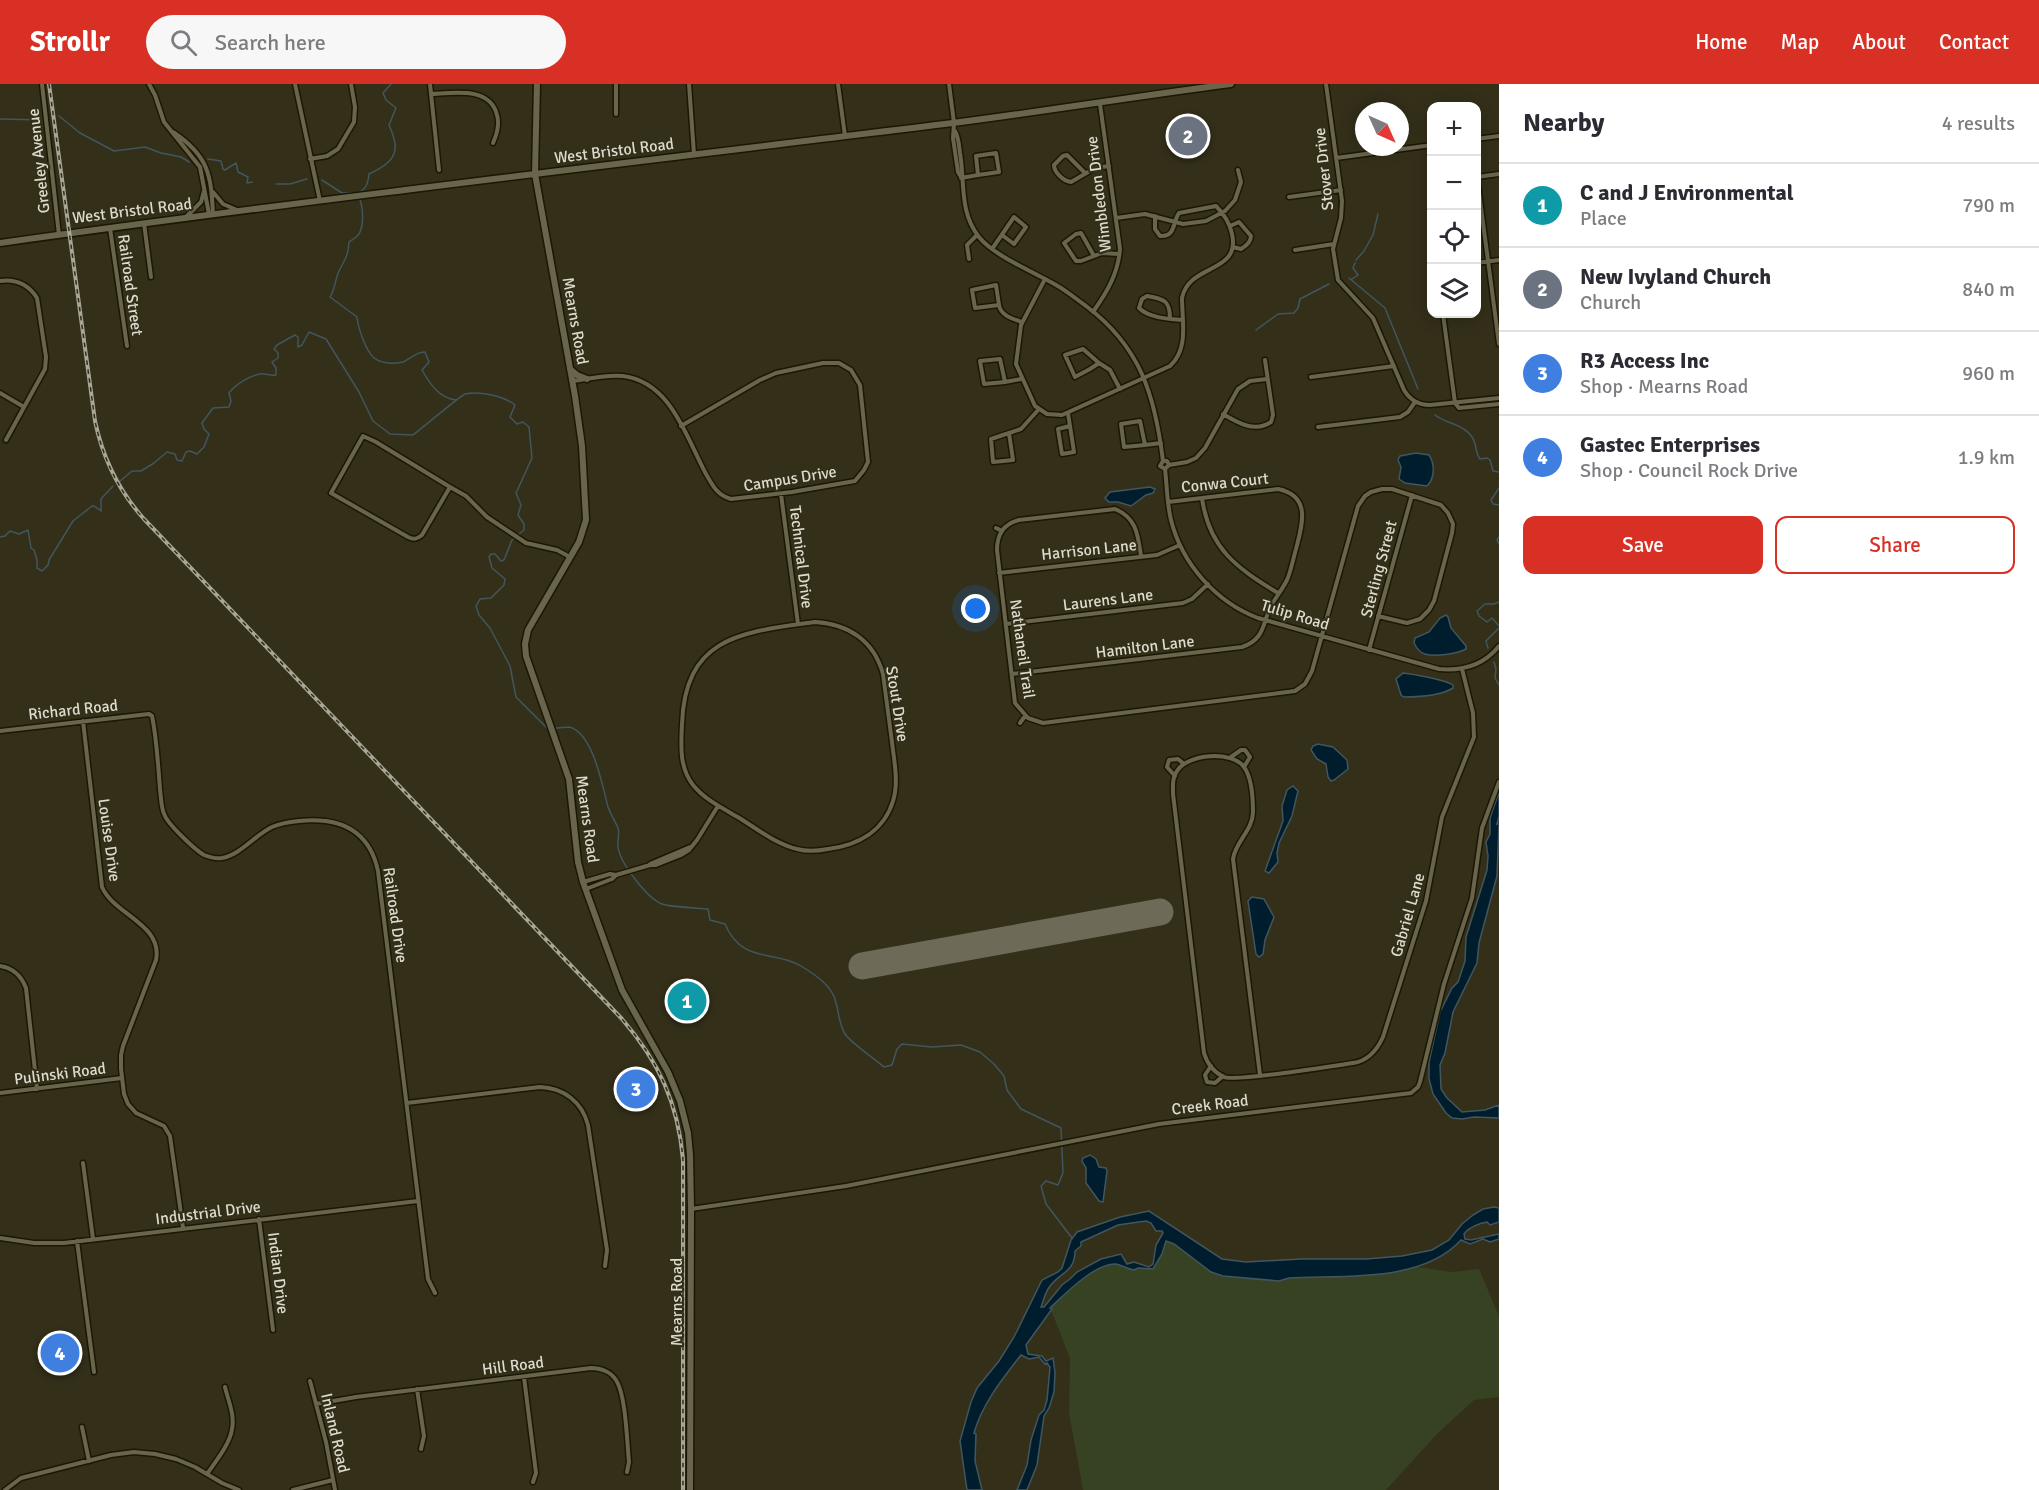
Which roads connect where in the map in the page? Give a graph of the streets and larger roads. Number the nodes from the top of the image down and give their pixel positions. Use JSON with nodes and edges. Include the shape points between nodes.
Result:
{"nodes":[{"id":1,"x":42,"y":84,"type":"edge"},
{"id":2,"x":149,"y":84,"type":"edge"},
{"id":3,"x":295,"y":84,"type":"edge"},
{"id":4,"x":351,"y":84,"type":"edge"},
{"id":5,"x":430,"y":84,"type":"edge"},
{"id":6,"x":537,"y":84,"type":"edge"},
{"id":7,"x":616,"y":84,"type":"edge"},
{"id":8,"x":688,"y":84,"type":"edge"},
{"id":9,"x":838,"y":84,"type":"edge"},
{"id":10,"x":949,"y":84,"type":"edge"},
{"id":11,"x":1231,"y":84,"type":"edge"},
{"id":12,"x":1326,"y":84,"type":"edge"},
{"id":13,"x":1196,"y":86,"type":"edge"},
{"id":14,"x":431,"y":94,"type":"junction"},
{"id":15,"x":1100,"y":104,"type":"junction"},
{"id":16,"x":616,"y":114,"type":"dead end"},
{"id":17,"x":954,"y":123,"type":"junction"},
{"id":18,"x":170,"y":130,"type":"junction"},
{"id":19,"x":844,"y":136,"type":"junction"},
{"id":20,"x":1499,"y":136,"type":"edge"},
{"id":21,"x":1481,"y":138,"type":"edge"},
{"id":22,"x":493,"y":142,"type":"dead end"},
{"id":23,"x":1427,"y":146,"type":"edge"},
{"id":24,"x":694,"y":154,"type":"junction"},
{"id":25,"x":1336,"y":158,"type":"junction"},
{"id":26,"x":310,"y":159,"type":"junction"},
{"id":27,"x":1109,"y":166,"type":"junction"},
{"id":28,"x":439,"y":170,"type":"dead end"},
{"id":29,"x":1238,"y":170,"type":"dead end"},
{"id":30,"x":1085,"y":173,"type":"junction"},
{"id":31,"x":535,"y":174,"type":"junction"},
{"id":32,"x":1499,"y":174,"type":"edge"},
{"id":33,"x":978,"y":176,"type":"junction"},
{"id":34,"x":1481,"y":176,"type":"edge"},
{"id":35,"x":962,"y":178,"type":"junction"},
{"id":36,"x":205,"y":188,"type":"junction"},
{"id":37,"x":212,"y":189,"type":"junction"},
{"id":38,"x":1341,"y":190,"type":"junction"},
{"id":39,"x":1289,"y":197,"type":"dead end"},
{"id":40,"x":320,"y":201,"type":"junction"},
{"id":41,"x":1481,"y":208,"type":"edge"},
{"id":42,"x":241,"y":211,"type":"junction"},
{"id":43,"x":1221,"y":213,"type":"junction"},
{"id":44,"x":211,"y":215,"type":"junction"},
{"id":45,"x":1155,"y":216,"type":"junction"},
{"id":46,"x":186,"y":218,"type":"junction"},
{"id":47,"x":1116,"y":218,"type":"junction"},
{"id":48,"x":1175,"y":223,"type":"junction"},
{"id":49,"x":144,"y":224,"type":"junction"},
{"id":50,"x":1230,"y":226,"type":"junction"},
{"id":51,"x":109,"y":227,"type":"junction"},
{"id":52,"x":59,"y":235,"type":"junction"},
{"id":53,"x":977,"y":235,"type":"junction"},
{"id":54,"x":1002,"y":236,"type":"junction"},
{"id":55,"x":0,"y":243,"type":"edge"},
{"id":56,"x":1334,"y":244,"type":"junction"},
{"id":57,"x":1233,"y":247,"type":"junction"},
{"id":58,"x":992,"y":249,"type":"junction"},
{"id":59,"x":1295,"y":250,"type":"dead end"},
{"id":60,"x":1119,"y":254,"type":"junction"},
{"id":61,"x":1094,"y":256,"type":"junction"},
{"id":62,"x":969,"y":259,"type":"dead end"},
{"id":63,"x":1499,"y":260,"type":"edge"},
{"id":64,"x":1488,"y":261,"type":"junction"},
{"id":65,"x":1481,"y":262,"type":"edge"},
{"id":66,"x":151,"y":277,"type":"dead end"},
{"id":67,"x":1045,"y":279,"type":"junction"},
{"id":68,"x":0,"y":280,"type":"edge"},
{"id":69,"x":999,"y":305,"type":"junction"},
{"id":70,"x":1093,"y":312,"type":"junction"},
{"id":71,"x":1444,"y":318,"type":"edge"},
{"id":72,"x":1170,"y":319,"type":"junction"},
{"id":73,"x":1182,"y":320,"type":"junction"},
{"id":74,"x":1022,"y":322,"type":"junction"},
{"id":75,"x":1499,"y":344,"type":"edge"},
{"id":76,"x":127,"y":346,"type":"dead end"},
{"id":77,"x":1264,"y":360,"type":"dead end"},
{"id":78,"x":1099,"y":363,"type":"junction"},
{"id":79,"x":1394,"y":366,"type":"junction"},
{"id":80,"x":570,"y":369,"type":"junction"},
{"id":81,"x":1311,"y":377,"type":"dead end"},
{"id":82,"x":1144,"y":378,"type":"junction"},
{"id":83,"x":587,"y":379,"type":"junction"},
{"id":84,"x":1021,"y":379,"type":"junction"},
{"id":85,"x":1267,"y":379,"type":"junction"},
{"id":86,"x":573,"y":381,"type":"junction"},
{"id":87,"x":1005,"y":382,"type":"junction"},
{"id":88,"x":1120,"y":389,"type":"junction"},
{"id":89,"x":0,"y":393,"type":"edge"},
{"id":90,"x":1499,"y":398,"type":"edge"},
{"id":91,"x":1415,"y":402,"type":"junction"},
{"id":92,"x":1455,"y":403,"type":"junction"},
{"id":93,"x":1499,"y":404,"type":"edge"},
{"id":94,"x":24,"y":406,"type":"junction"},
{"id":95,"x":1039,"y":409,"type":"junction"},
{"id":96,"x":1068,"y":412,"type":"junction"},
{"id":97,"x":1223,"y":414,"type":"junction"},
{"id":98,"x":681,"y":426,"type":"junction"},
{"id":99,"x":1070,"y":426,"type":"junction"},
{"id":100,"x":1318,"y":427,"type":"dead end"},
{"id":101,"x":1009,"y":433,"type":"junction"},
{"id":102,"x":6,"y":440,"type":"dead end"},
{"id":103,"x":1161,"y":443,"type":"junction"},
{"id":104,"x":1145,"y":445,"type":"junction"},
{"id":105,"x":1163,"y":461,"type":"junction"},
{"id":106,"x":1169,"y":465,"type":"junction"},
{"id":107,"x":1165,"y":470,"type":"junction"},
{"id":108,"x":450,"y":487,"type":"junction"},
{"id":109,"x":781,"y":494,"type":"junction"},
{"id":110,"x":1412,"y":495,"type":"junction"},
{"id":111,"x":1202,"y":498,"type":"junction"},
{"id":112,"x":1168,"y":502,"type":"junction"},
{"id":113,"x":996,"y":528,"type":"dead end"},
{"id":114,"x":1002,"y":531,"type":"junction"},
{"id":115,"x":1180,"y":545,"type":"junction"},
{"id":116,"x":1141,"y":556,"type":"junction"},
{"id":117,"x":571,"y":557,"type":"junction"},
{"id":118,"x":999,"y":573,"type":"junction"},
{"id":119,"x":1208,"y":584,"type":"junction"},
{"id":120,"x":1278,"y":594,"type":"junction"},
{"id":121,"x":1378,"y":616,"type":"junction"},
{"id":122,"x":1267,"y":620,"type":"junction"},
{"id":123,"x":798,"y":624,"type":"junction"},
{"id":124,"x":1006,"y":624,"type":"junction"},
{"id":125,"x":1322,"y":636,"type":"junction"},
{"id":126,"x":1499,"y":646,"type":"edge"},
{"id":127,"x":1369,"y":650,"type":"junction"},
{"id":128,"x":1462,"y":669,"type":"junction"},
{"id":129,"x":1012,"y":674,"type":"junction"},
{"id":130,"x":149,"y":714,"type":"joint"},
{"id":131,"x":1025,"y":716,"type":"junction"},
{"id":132,"x":83,"y":721,"type":"junction"},
{"id":133,"x":1020,"y":723,"type":"dead end"},
{"id":134,"x":0,"y":731,"type":"edge"},
{"id":135,"x":1231,"y":757,"type":"junction"},
{"id":136,"x":1184,"y":764,"type":"junction"},
{"id":137,"x":1244,"y":767,"type":"junction"},
{"id":138,"x":1174,"y":776,"type":"junction"},
{"id":139,"x":1499,"y":782,"type":"edge"},
{"id":140,"x":718,"y":806,"type":"junction"},
{"id":141,"x":584,"y":885,"type":"junction"},
{"id":142,"x":0,"y":966,"type":"edge"},
{"id":143,"x":1210,"y":1066,"type":"junction"},
{"id":144,"x":1260,"y":1075,"type":"junction"},
{"id":145,"x":1223,"y":1076,"type":"junction"},
{"id":146,"x":122,"y":1078,"type":"junction"},
{"id":147,"x":37,"y":1089,"type":"junction"},
{"id":148,"x":0,"y":1094,"type":"edge"},
{"id":149,"x":407,"y":1103,"type":"junction"},
{"id":150,"x":83,"y":1163,"type":"dead end"},
{"id":151,"x":418,"y":1201,"type":"junction"},
{"id":152,"x":691,"y":1209,"type":"junction"},
{"id":153,"x":259,"y":1219,"type":"junction"},
{"id":154,"x":183,"y":1228,"type":"junction"},
{"id":155,"x":0,"y":1238,"type":"edge"},
{"id":156,"x":93,"y":1239,"type":"junction"},
{"id":157,"x":77,"y":1241,"type":"junction"},
{"id":158,"x":605,"y":1266,"type":"dead end"},
{"id":159,"x":435,"y":1293,"type":"dead end"},
{"id":160,"x":273,"y":1330,"type":"dead end"},
{"id":161,"x":94,"y":1372,"type":"dead end"},
{"id":162,"x":524,"y":1377,"type":"junction"},
{"id":163,"x":310,"y":1381,"type":"dead end"},
{"id":164,"x":225,"y":1387,"type":"dead end"},
{"id":165,"x":417,"y":1389,"type":"junction"},
{"id":166,"x":316,"y":1404,"type":"junction"},
{"id":167,"x":82,"y":1427,"type":"dead end"},
{"id":168,"x":421,"y":1449,"type":"dead end"},
{"id":169,"x":89,"y":1461,"type":"junction"},
{"id":170,"x":627,"y":1472,"type":"dead end"},
{"id":171,"x":207,"y":1474,"type":"junction"},
{"id":172,"x":333,"y":1480,"type":"junction"},
{"id":173,"x":533,"y":1482,"type":"dead end"},
{"id":174,"x":5,"y":1490,"type":"edge"},
{"id":175,"x":240,"y":1490,"type":"edge"},
{"id":176,"x":293,"y":1490,"type":"edge"},
{"id":177,"x":335,"y":1490,"type":"edge"},
{"id":178,"x":690,"y":1490,"type":"edge"}],
"edges":[{"from":1,"to":52,"type":"street","name":"Greeley Avenue"},
{"from":2,"to":18,"type":"street"},
{"from":3,"to":26,"type":"street"},
{"from":4,"to":26,"type":"street","via":[[354,122],[338,149]]},
{"from":5,"to":14,"type":"street"},
{"from":6,"to":31,"type":"street","name":"Mearns Road"},
{"from":7,"to":16,"type":"street"},
{"from":8,"to":24,"type":"street"},
{"from":9,"to":19,"type":"street"},
{"from":10,"to":17,"type":"street"},
{"from":11,"to":13,"type":"street","name":"West Bristol Road"},
{"from":12,"to":25,"type":"street","name":"Stover Drive"},
{"from":13,"to":15,"type":"street","name":"West Bristol Road"},
{"from":14,"to":22,"type":"street","via":[[472,94],[489,101],[498,124]]},
{"from":14,"to":28,"type":"street"},
{"from":15,"to":17,"type":"street","name":"West Bristol Road"},
{"from":15,"to":27,"type":"street","name":"Wimbledon Drive"},
{"from":17,"to":19,"type":"street","name":"West Bristol Road"},
{"from":17,"to":35,"type":"street"},
{"from":18,"to":36,"type":"street","via":[[200,167]]},
{"from":18,"to":37,"type":"street","via":[[204,162]]},
{"from":19,"to":24,"type":"street","name":"West Bristol Road"},
{"from":20,"to":21,"type":"street"},
{"from":23,"to":25,"type":"street"},
{"from":24,"to":31,"type":"street","name":"West Bristol Road"},
{"from":25,"to":38,"type":"street","name":"Stover Drive"},
{"from":26,"to":40,"type":"street"},
{"from":27,"to":30,"type":"street"},
{"from":27,"to":47,"type":"street","name":"Wimbledon Drive"},
{"from":29,"to":43,"type":"street","via":[[1241,177],[1237,197]]},
{"from":30,"to":30,"type":"street","via":[[1067,182],[1053,168],[1066,155]]},
{"from":31,"to":40,"type":"street","name":"West Bristol Road"},
{"from":31,"to":80,"type":"street","name":"Mearns Road"},
{"from":32,"to":34,"type":"street"},
{"from":33,"to":33,"type":"street","via":[[976,156],[996,153],[999,172]]},
{"from":33,"to":35,"type":"street"},
{"from":35,"to":53,"type":"street","via":[[967,214]]},
{"from":36,"to":44,"type":"street"},
{"from":36,"to":46,"type":"street","via":[[201,202]]},
{"from":37,"to":42,"type":"street","via":[[223,204]]},
{"from":37,"to":44,"type":"street"},
{"from":38,"to":39,"type":"street"},
{"from":38,"to":56,"type":"street","name":"Stover Drive","via":[[1341,218]]},
{"from":40,"to":42,"type":"street","name":"West Bristol Road"},
{"from":41,"to":64,"type":"street"},
{"from":42,"to":44,"type":"street","name":"West Bristol Road"},
{"from":43,"to":48,"type":"street","via":[[1197,223]]},
{"from":43,"to":48,"type":"street","via":[[1213,206],[1182,212]]},
{"from":43,"to":50,"type":"street"},
{"from":44,"to":46,"type":"street","name":"West Bristol Road"},
{"from":45,"to":47,"type":"street"},
{"from":45,"to":48,"type":"street"},
{"from":45,"to":48,"type":"street","via":[[1153,226],[1161,236],[1171,233]]},
{"from":46,"to":49,"type":"street","name":"West Bristol Road"},
{"from":47,"to":60,"type":"street","name":"Wimbledon Drive"},
{"from":49,"to":51,"type":"street","name":"West Bristol Road"},
{"from":49,"to":66,"type":"street"},
{"from":50,"to":57,"type":"street"},
{"from":50,"to":57,"type":"street","via":[[1239,222],[1251,236],[1244,248]]},
{"from":51,"to":52,"type":"street","name":"West Bristol Road"},
{"from":51,"to":76,"type":"street","name":"Railroad Street"},
{"from":52,"to":55,"type":"street","name":"West Bristol Road"},
{"from":53,"to":58,"type":"street"},
{"from":53,"to":62,"type":"street","via":[[967,245]]},
{"from":54,"to":54,"type":"street","via":[[1014,217],[1026,226],[1014,244]]},
{"from":54,"to":58,"type":"street"},
{"from":56,"to":59,"type":"street"},
{"from":56,"to":79,"type":"street","name":"Stover Drive","via":[[1338,280],[1373,318]]},
{"from":57,"to":73,"type":"street","via":[[1223,263],[1196,276],[1186,286]]},
{"from":58,"to":67,"type":"street"},
{"from":60,"to":61,"type":"street"},
{"from":60,"to":70,"type":"street","name":"Wimbledon Drive","via":[[1111,286]]},
{"from":61,"to":61,"type":"street","via":[[1076,261],[1064,243],[1081,233]]},
{"from":63,"to":64,"type":"street"},
{"from":64,"to":65,"type":"street"},
{"from":64,"to":75,"type":"street"},
{"from":67,"to":70,"type":"street"},
{"from":67,"to":74,"type":"street"},
{"from":68,"to":94,"type":"street","via":[[26,285],[39,305],[46,365]]},
{"from":69,"to":69,"type":"street","via":[[975,308],[972,290],[996,285]]},
{"from":69,"to":74,"type":"street","via":[[1005,315]]},
{"from":70,"to":82,"type":"street","via":[[1124,345]]},
{"from":71,"to":92,"type":"street"},
{"from":72,"to":72,"type":"street","via":[[1141,310],[1142,299],[1147,296],[1165,301]]},
{"from":72,"to":73,"type":"street"},
{"from":73,"to":82,"type":"street","via":[[1183,344],[1177,359]]},
{"from":74,"to":84,"type":"street","via":[[1015,361]]},
{"from":77,"to":85,"type":"street"},
{"from":78,"to":78,"type":"street","via":[[1075,377],[1065,355],[1083,349]]},
{"from":78,"to":88,"type":"street","via":[[1110,370]]},
{"from":79,"to":81,"type":"street"},
{"from":79,"to":91,"type":"street","name":"Stover Drive","via":[[1404,390]]},
{"from":80,"to":83,"type":"street"},
{"from":80,"to":86,"type":"street","name":"Mearns Road"},
{"from":82,"to":88,"type":"street"},
{"from":82,"to":103,"type":"street","via":[[1155,407]]},
{"from":83,"to":86,"type":"street","name":"Campus Drive"},
{"from":83,"to":98,"type":"street","name":"Campus Drive","via":[[622,376],[644,382],[663,396]]},
{"from":84,"to":87,"type":"street"},
{"from":84,"to":95,"type":"street"},
{"from":85,"to":97,"type":"street","via":[[1242,385]]},
{"from":85,"to":97,"type":"street","via":[[1273,415],[1269,424],[1245,426]]},
{"from":86,"to":117,"type":"street","name":"Mearns Road","via":[[586,511],[583,534]]},
{"from":87,"to":87,"type":"street","via":[[984,384],[980,361],[1000,358]]},
{"from":88,"to":96,"type":"street"},
{"from":89,"to":94,"type":"street"},
{"from":90,"to":92,"type":"street"},
{"from":91,"to":92,"type":"street"},
{"from":91,"to":100,"type":"street","via":[[1400,417]]},
{"from":92,"to":93,"type":"street","via":[[1459,408]]},
{"from":94,"to":102,"type":"street"},
{"from":95,"to":96,"type":"street","via":[[1053,416]]},
{"from":95,"to":101,"type":"street","via":[[1021,429]]},
{"from":96,"to":99,"type":"street"},
{"from":97,"to":106,"type":"street","via":[[1200,454],[1187,462]]},
{"from":98,"to":109,"type":"street","name":"Campus Drive","via":[[715,490],[722,496],[738,500]]},
{"from":98,"to":109,"type":"street","name":"Campus Drive","via":[[776,374],[823,363],[839,363],[851,370],[861,386],[868,456],[864,470],[855,481]]},
{"from":99,"to":99,"type":"street","via":[[1074,452],[1062,454],[1058,429]]},
{"from":101,"to":101,"type":"street","via":[[1013,460],[993,462],[991,439]]},
{"from":103,"to":104,"type":"street"},
{"from":103,"to":105,"type":"street"},
{"from":104,"to":104,"type":"street","via":[[1124,447],[1121,424],[1140,421]]},
{"from":105,"to":106,"type":"street"},
{"from":105,"to":107,"type":"street","name":"Tulip Road","via":[[1160,466]]},
{"from":106,"to":107,"type":"street"},
{"from":107,"to":112,"type":"street","name":"Tulip Road"},
{"from":108,"to":108,"type":"street","via":[[363,436],[331,493],[413,539],[422,535]]},
{"from":108,"to":117,"type":"street","via":[[526,543]]},
{"from":109,"to":123,"type":"street","name":"Technical Drive"},
{"from":110,"to":121,"type":"street","name":"Sterling Street"},
{"from":110,"to":121,"type":"street","name":"Nathaneil Trail","via":[[1441,505],[1452,520],[1443,567],[1432,604],[1420,619],[1402,623]]},
{"from":110,"to":125,"type":"street","name":"Nathaneil Trail","via":[[1382,489],[1362,499]]},
{"from":111,"to":112,"type":"street","name":"Conwa Court"},
{"from":111,"to":120,"type":"street","via":[[1208,526],[1227,555]]},
{"from":111,"to":120,"type":"street","name":"Conwa Court","via":[[1278,489],[1296,499],[1303,522],[1288,576]]},
{"from":112,"to":115,"type":"street","name":"Tulip Road"},
{"from":113,"to":114,"type":"street"},
{"from":114,"to":116,"type":"street","via":[[1019,520],[1115,509],[1136,527]]},
{"from":114,"to":118,"type":"street","name":"Nathaneil Trail","via":[[997,546]]},
{"from":115,"to":116,"type":"street","name":"Harrison Lane","via":[[1160,554]]},
{"from":115,"to":119,"type":"street","name":"Tulip Road"},
{"from":116,"to":118,"type":"street","name":"Harrison Lane"},
{"from":117,"to":141,"type":"street","name":"Mearns Road","via":[[534,617],[526,638],[528,664],[569,778]]},
{"from":118,"to":124,"type":"street","name":"Nathaneil Trail"},
{"from":119,"to":122,"type":"street","name":"Tulip Road","via":[[1232,604]]},
{"from":119,"to":124,"type":"street","name":"Laurens Lane","via":[[1183,603]]},
{"from":120,"to":122,"type":"street","name":"Conwa Court"},
{"from":121,"to":127,"type":"street","name":"Sterling Street"},
{"from":122,"to":125,"type":"street","name":"Tulip Road"},
{"from":122,"to":129,"type":"street","name":"Hamilton Lane","via":[[1259,637],[1242,647]]},
{"from":123,"to":140,"type":"street","name":"Stout Drive","via":[[730,638],[707,655],[688,683],[682,705],[682,762],[695,788]]},
{"from":123,"to":140,"type":"street","name":"Stout Drive","via":[[823,623],[846,628],[865,641],[876,656],[884,676],[896,778],[891,807],[881,824],[860,840],[813,851],[788,846]]},
{"from":124,"to":129,"type":"street","name":"Nathaneil Trail"},
{"from":125,"to":127,"type":"street","name":"Tulip Road"},
{"from":125,"to":131,"type":"street","name":"Nathaneil Trail","via":[[1308,681],[1291,693],[1043,723]]},
{"from":126,"to":128,"type":"street","name":"Tulip Road","via":[[1485,659]]},
{"from":127,"to":128,"type":"street","name":"Tulip Road","via":[[1438,669]]},
{"from":128,"to":144,"type":"street","name":"Gabriel Lane","via":[[1473,713],[1474,736],[1442,817],[1426,901],[1378,1048],[1360,1062]]},
{"from":129,"to":131,"type":"street","name":"Nathaneil Trail","via":[[1015,703]]},
{"from":130,"to":132,"type":"street","name":"Richard Road"},
{"from":130,"to":149,"type":"street","name":"Railroad Drive","via":[[153,719],[165,816],[200,853],[211,858],[225,857],[281,823],[317,819],[348,827],[369,847],[378,871]]},
{"from":131,"to":133,"type":"street"},
{"from":132,"to":134,"type":"street","name":"Richard Road"},
{"from":132,"to":146,"type":"street","name":"Louise Drive","via":[[102,887],[109,898],[148,930],[156,946],[156,960],[122,1051]]},
{"from":135,"to":136,"type":"street","name":"Gabriel Lane","via":[[1199,758]]},
{"from":135,"to":137,"type":"street"},
{"from":135,"to":137,"type":"street","name":"Gabriel Lane","via":[[1245,750],[1250,757]]},
{"from":136,"to":138,"type":"street"},
{"from":136,"to":138,"type":"street","name":"Gabriel Lane","via":[[1178,759],[1169,760],[1167,767]]},
{"from":137,"to":144,"type":"street","name":"Gabriel Lane","via":[[1252,818],[1233,859]]},
{"from":138,"to":143,"type":"street","name":"Gabriel Lane","via":[[1204,1053]]},
{"from":139,"to":152,"type":"street","name":"Creek Road","via":[[1482,828],[1469,910],[1444,984],[1420,1082],[1414,1091],[1401,1096],[1159,1124],[837,1188]]},
{"from":140,"to":141,"type":"street","via":[[686,852],[672,860]]},
{"from":141,"to":152,"type":"street","name":"Mearns Road","via":[[622,990],[680,1101],[689,1140]]},
{"from":142,"to":147,"type":"street","via":[[10,968],[26,987]]},
{"from":143,"to":145,"type":"street"},
{"from":143,"to":145,"type":"street","name":"Gabriel Lane","via":[[1205,1075],[1207,1082],[1215,1083]]},
{"from":144,"to":145,"type":"street","name":"Gabriel Lane"},
{"from":146,"to":147,"type":"street","name":"Pulinski Road"},
{"from":146,"to":154,"type":"street","name":"Louise Drive","via":[[126,1101],[132,1110],[160,1123],[170,1136]]},
{"from":147,"to":148,"type":"street","name":"Pulinski Road"},
{"from":149,"to":151,"type":"street","name":"Railroad Drive"},
{"from":149,"to":158,"type":"street","via":[[540,1087],[571,1097],[588,1125],[607,1251]]},
{"from":150,"to":156,"type":"street"},
{"from":151,"to":153,"type":"street","name":"Industrial Drive"},
{"from":151,"to":159,"type":"street","name":"Railroad Drive","via":[[428,1280]]},
{"from":152,"to":178,"type":"street","name":"Mearns Road"},
{"from":153,"to":154,"type":"street","name":"Industrial Drive"},
{"from":153,"to":160,"type":"street","name":"Indian Drive"},
{"from":154,"to":156,"type":"street","name":"Industrial Drive"},
{"from":155,"to":157,"type":"street","name":"Industrial Drive","via":[[46,1244]]},
{"from":156,"to":157,"type":"street","name":"Industrial Drive"},
{"from":157,"to":161,"type":"street"},
{"from":162,"to":165,"type":"street","name":"Hill Road"},
{"from":162,"to":170,"type":"street","name":"Hill Road","via":[[591,1368],[613,1376],[621,1395]]},
{"from":162,"to":173,"type":"street","via":[[536,1473]]},
{"from":163,"to":166,"type":"street","name":"Inland Road"},
{"from":164,"to":171,"type":"street","via":[[233,1427]]},
{"from":165,"to":166,"type":"street","name":"Hill Road"},
{"from":165,"to":168,"type":"street","via":[[424,1436]]},
{"from":166,"to":172,"type":"street","name":"Inland Road"},
{"from":167,"to":169,"type":"street"},
{"from":169,"to":171,"type":"street","via":[[122,1453],[148,1453],[176,1459]]},
{"from":169,"to":174,"type":"street","via":[[21,1478]]},
{"from":171,"to":175,"type":"street"},
{"from":172,"to":176,"type":"street"},
{"from":172,"to":177,"type":"street","name":"Inland Road"}]}
